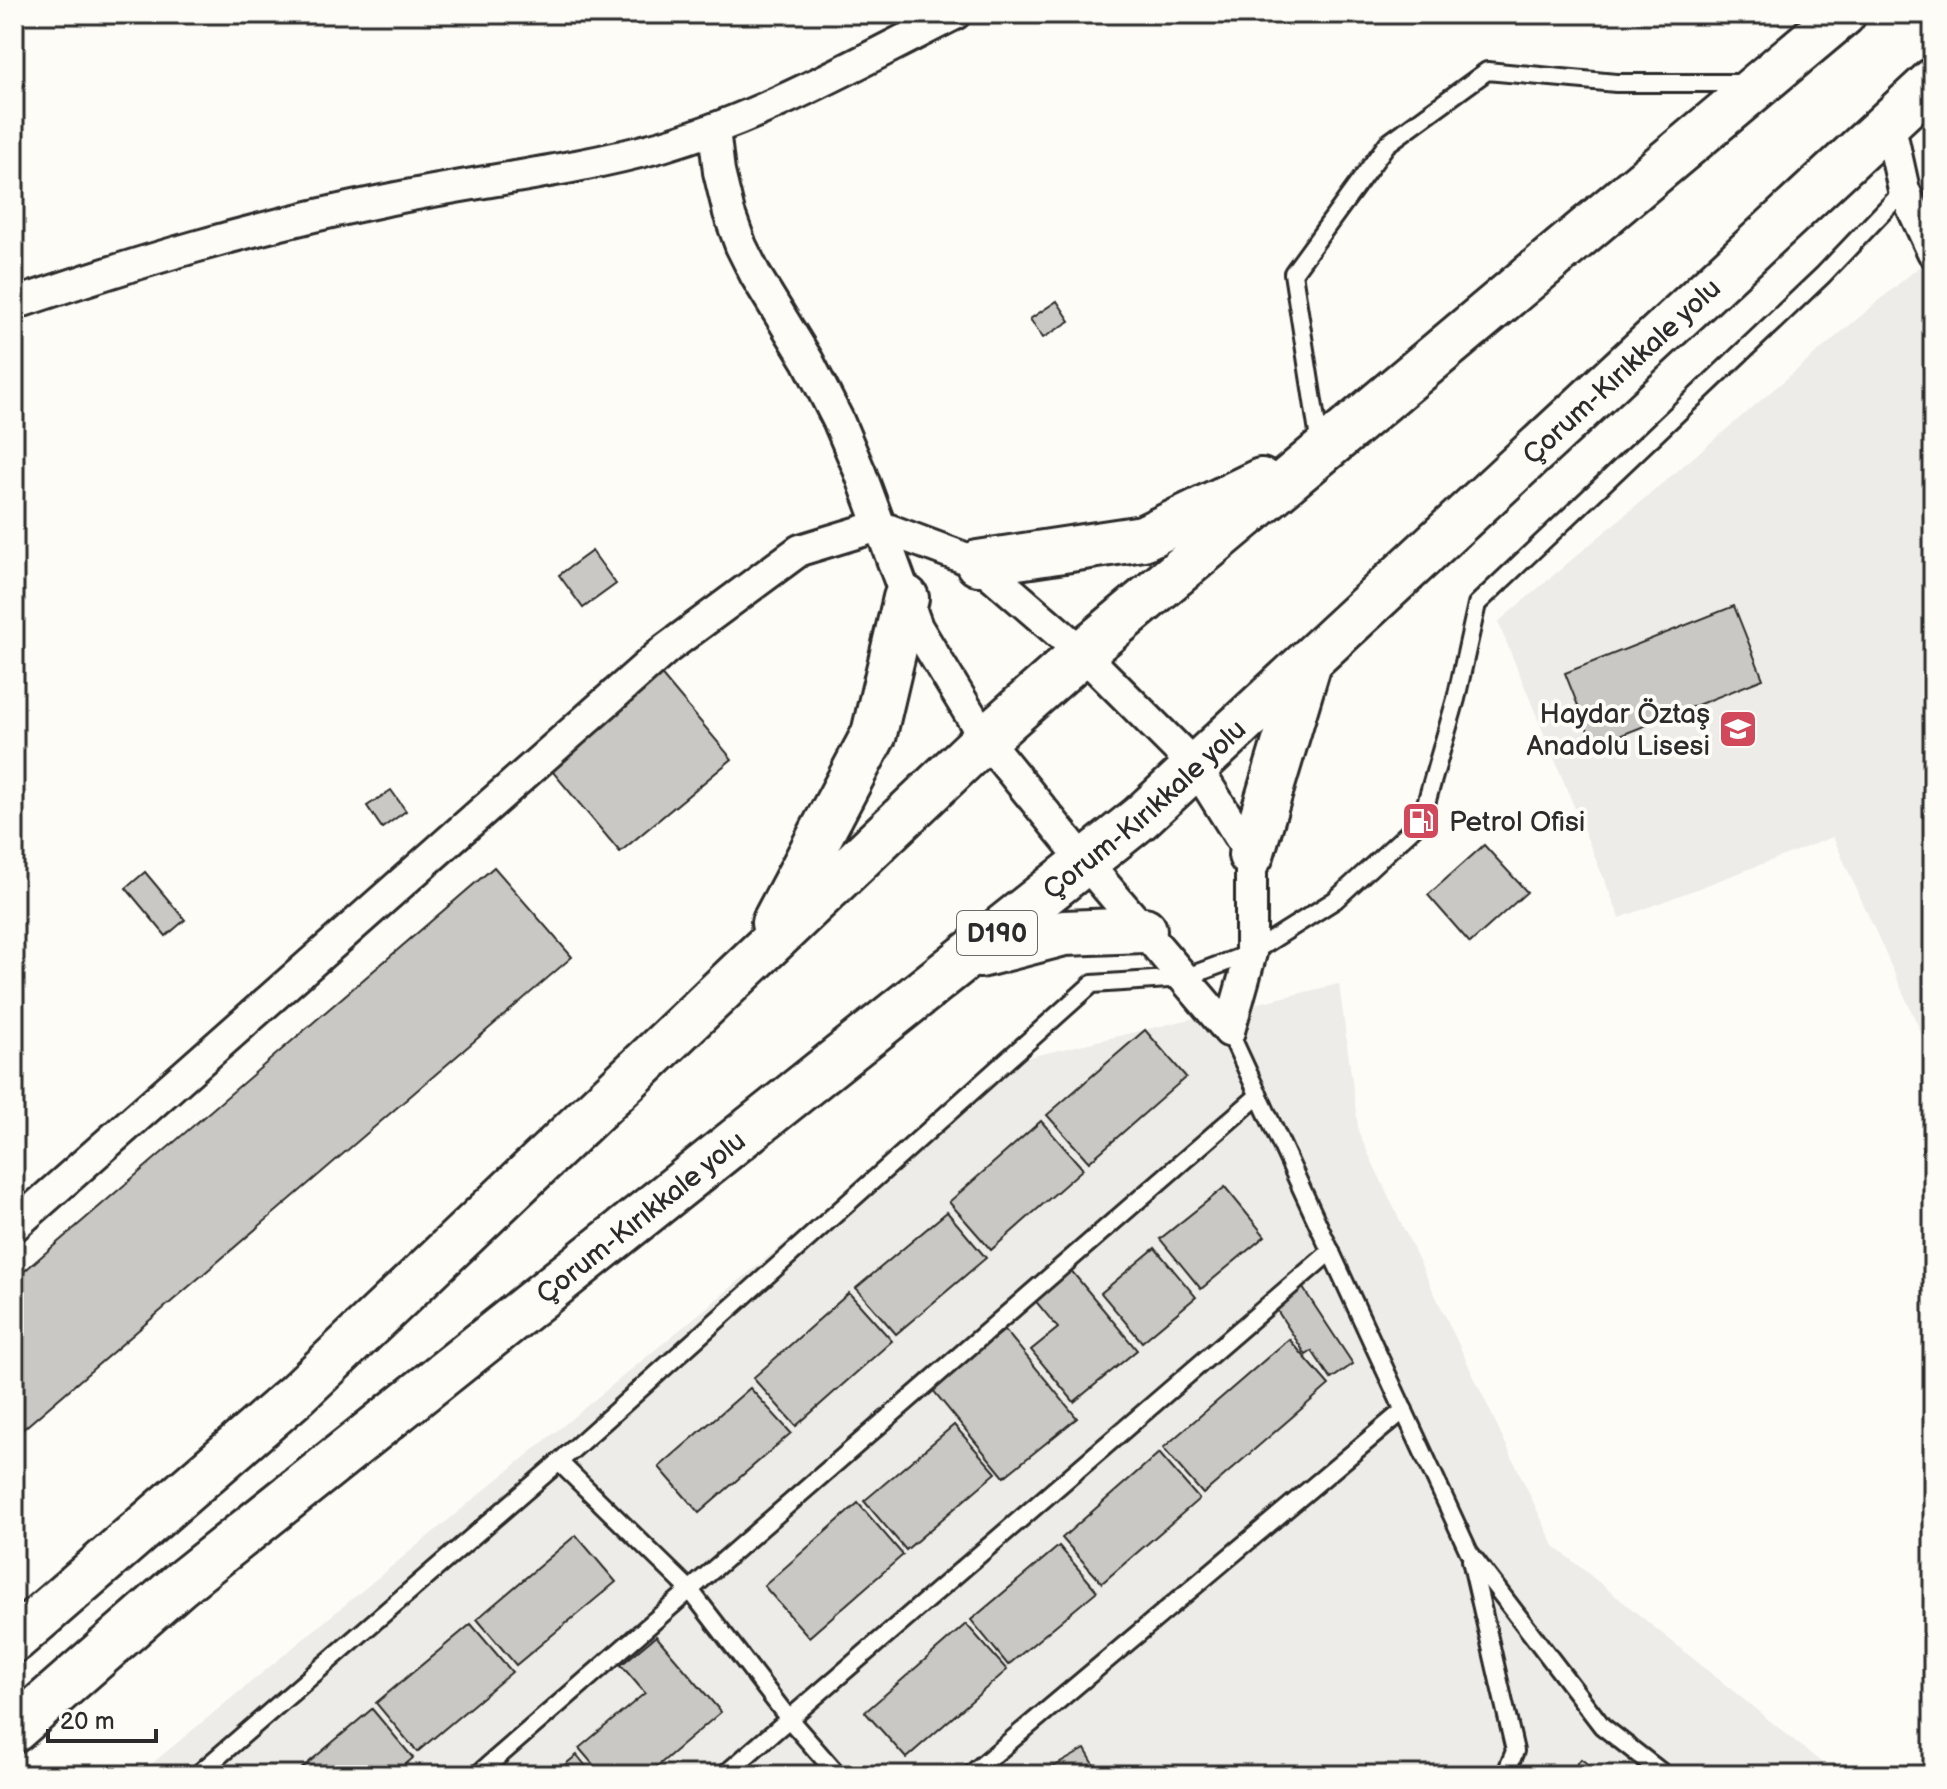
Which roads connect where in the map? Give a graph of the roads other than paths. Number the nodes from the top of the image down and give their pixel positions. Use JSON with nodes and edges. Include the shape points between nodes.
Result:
{"nodes":[{"id":1,"x":955,"y":14,"type":"edge"},
{"id":2,"x":1843,"y":14,"type":"edge"},
{"id":3,"x":1933,"y":81,"type":"edge"},
{"id":4,"x":1763,"y":83,"type":"junction"},
{"id":5,"x":1889,"y":122,"type":"junction"},
{"id":6,"x":714,"y":129,"type":"junction"},
{"id":7,"x":1904,"y":190,"type":"junction"},
{"id":8,"x":1933,"y":252,"type":"edge"},
{"id":9,"x":14,"y":304,"type":"edge"},
{"id":10,"x":1321,"y":452,"type":"junction"},
{"id":11,"x":879,"y":526,"type":"junction"},
{"id":12,"x":978,"y":563,"type":"junction"},
{"id":13,"x":906,"y":598,"type":"junction"},
{"id":14,"x":1082,"y":653,"type":"junction"},
{"id":15,"x":1309,"y":661,"type":"junction"},
{"id":16,"x":985,"y":739,"type":"junction"},
{"id":17,"x":1196,"y":767,"type":"junction"},
{"id":18,"x":1251,"y":855,"type":"junction"},
{"id":19,"x":1085,"y":862,"type":"junction"},
{"id":20,"x":1144,"y":930,"type":"junction"},
{"id":21,"x":1251,"y":953,"type":"junction"},
{"id":22,"x":756,"y":956,"type":"junction"},
{"id":23,"x":962,"y":960,"type":"junction"},
{"id":24,"x":1184,"y":978,"type":"junction"},
{"id":25,"x":1229,"y":1031,"type":"junction"},
{"id":26,"x":1259,"y":1095,"type":"junction"},
{"id":27,"x":14,"y":1226,"type":"edge"},
{"id":28,"x":1331,"y":1251,"type":"junction"},
{"id":29,"x":1404,"y":1410,"type":"junction"},
{"id":30,"x":559,"y":1462,"type":"junction"},
{"id":31,"x":1469,"y":1552,"type":"junction"},
{"id":32,"x":690,"y":1590,"type":"junction"},
{"id":33,"x":14,"y":1640,"type":"edge"},
{"id":34,"x":789,"y":1719,"type":"junction"},
{"id":35,"x":14,"y":1730,"type":"edge"},
{"id":36,"x":197,"y":1775,"type":"edge"},
{"id":37,"x":477,"y":1775,"type":"edge"},
{"id":38,"x":724,"y":1775,"type":"edge"},
{"id":39,"x":838,"y":1775,"type":"edge"},
{"id":40,"x":970,"y":1775,"type":"edge"},
{"id":41,"x":1505,"y":1775,"type":"edge"},
{"id":42,"x":1665,"y":1775,"type":"edge"}],
"edges":[{"from":1,"to":6,"type":"street"},
{"from":2,"to":4,"type":"highway"},
{"from":3,"to":5,"type":"highway","name":"Çorum-Kırıkkale yolu","number":"D190"},
{"from":4,"to":10,"type":"highway"},
{"from":4,"to":10,"type":"lane","via":[[1616,83],[1487,71],[1387,144],[1293,273]]},
{"from":5,"to":7,"type":"street"},
{"from":5,"to":15,"type":"highway","name":"Çorum-Kırıkkale yolu","number":"D190"},
{"from":6,"to":9,"type":"street","via":[[603,161],[383,200],[207,241]]},
{"from":6,"to":11,"type":"street","via":[[719,172],[741,246],[838,420]]},
{"from":7,"to":8,"type":"street"},
{"from":7,"to":21,"type":"lane","via":[[1823,275],[1477,604],[1421,821],[1335,900]]},
{"from":10,"to":12,"type":"highway","via":[[1143,538]]},
{"from":10,"to":14,"type":"highway"},
{"from":11,"to":12,"type":"street"},
{"from":11,"to":13,"type":"street"},
{"from":11,"to":27,"type":"street","via":[[800,550],[666,649]]},
{"from":12,"to":14,"type":"street"},
{"from":13,"to":16,"type":"street","via":[[917,627]]},
{"from":13,"to":22,"type":"highway","via":[[874,734]]},
{"from":14,"to":16,"type":"highway"},
{"from":14,"to":17,"type":"street"},
{"from":15,"to":17,"type":"highway","name":"Çorum-Kırıkkale yolu","number":"D190"},
{"from":15,"to":18,"type":"highway"},
{"from":16,"to":19,"type":"street"},
{"from":16,"to":22,"type":"highway"},
{"from":17,"to":18,"type":"street"},
{"from":17,"to":19,"type":"highway","name":"Çorum-Kırıkkale yolu","number":"D190"},
{"from":18,"to":21,"type":"street"},
{"from":19,"to":20,"type":"street"},
{"from":19,"to":23,"type":"highway","name":"Çorum-Kırıkkale yolu","number":"D190"},
{"from":20,"to":23,"type":"highway","via":[[1064,933]]},
{"from":20,"to":24,"type":"street"},
{"from":21,"to":24,"type":"lane"},
{"from":21,"to":25,"type":"street"},
{"from":22,"to":33,"type":"highway","via":[[297,1394]]},
{"from":23,"to":35,"type":"highway","name":"Çorum-Kırıkkale yolu","number":"D190","via":[[179,1585]]},
{"from":24,"to":25,"type":"street"},
{"from":24,"to":30,"type":"lane","via":[[1092,984]]},
{"from":25,"to":26,"type":"lane"},
{"from":26,"to":28,"type":"lane"},
{"from":26,"to":32,"type":"lane"},
{"from":28,"to":29,"type":"lane"},
{"from":28,"to":34,"type":"lane"},
{"from":29,"to":31,"type":"lane"},
{"from":29,"to":40,"type":"lane"},
{"from":30,"to":32,"type":"lane"},
{"from":30,"to":36,"type":"lane"},
{"from":31,"to":41,"type":"lane","via":[[1515,1751]]},
{"from":31,"to":42,"type":"lane","via":[[1602,1726]]},
{"from":32,"to":34,"type":"lane"},
{"from":32,"to":37,"type":"lane"},
{"from":34,"to":38,"type":"lane"},
{"from":34,"to":39,"type":"lane"}]}
